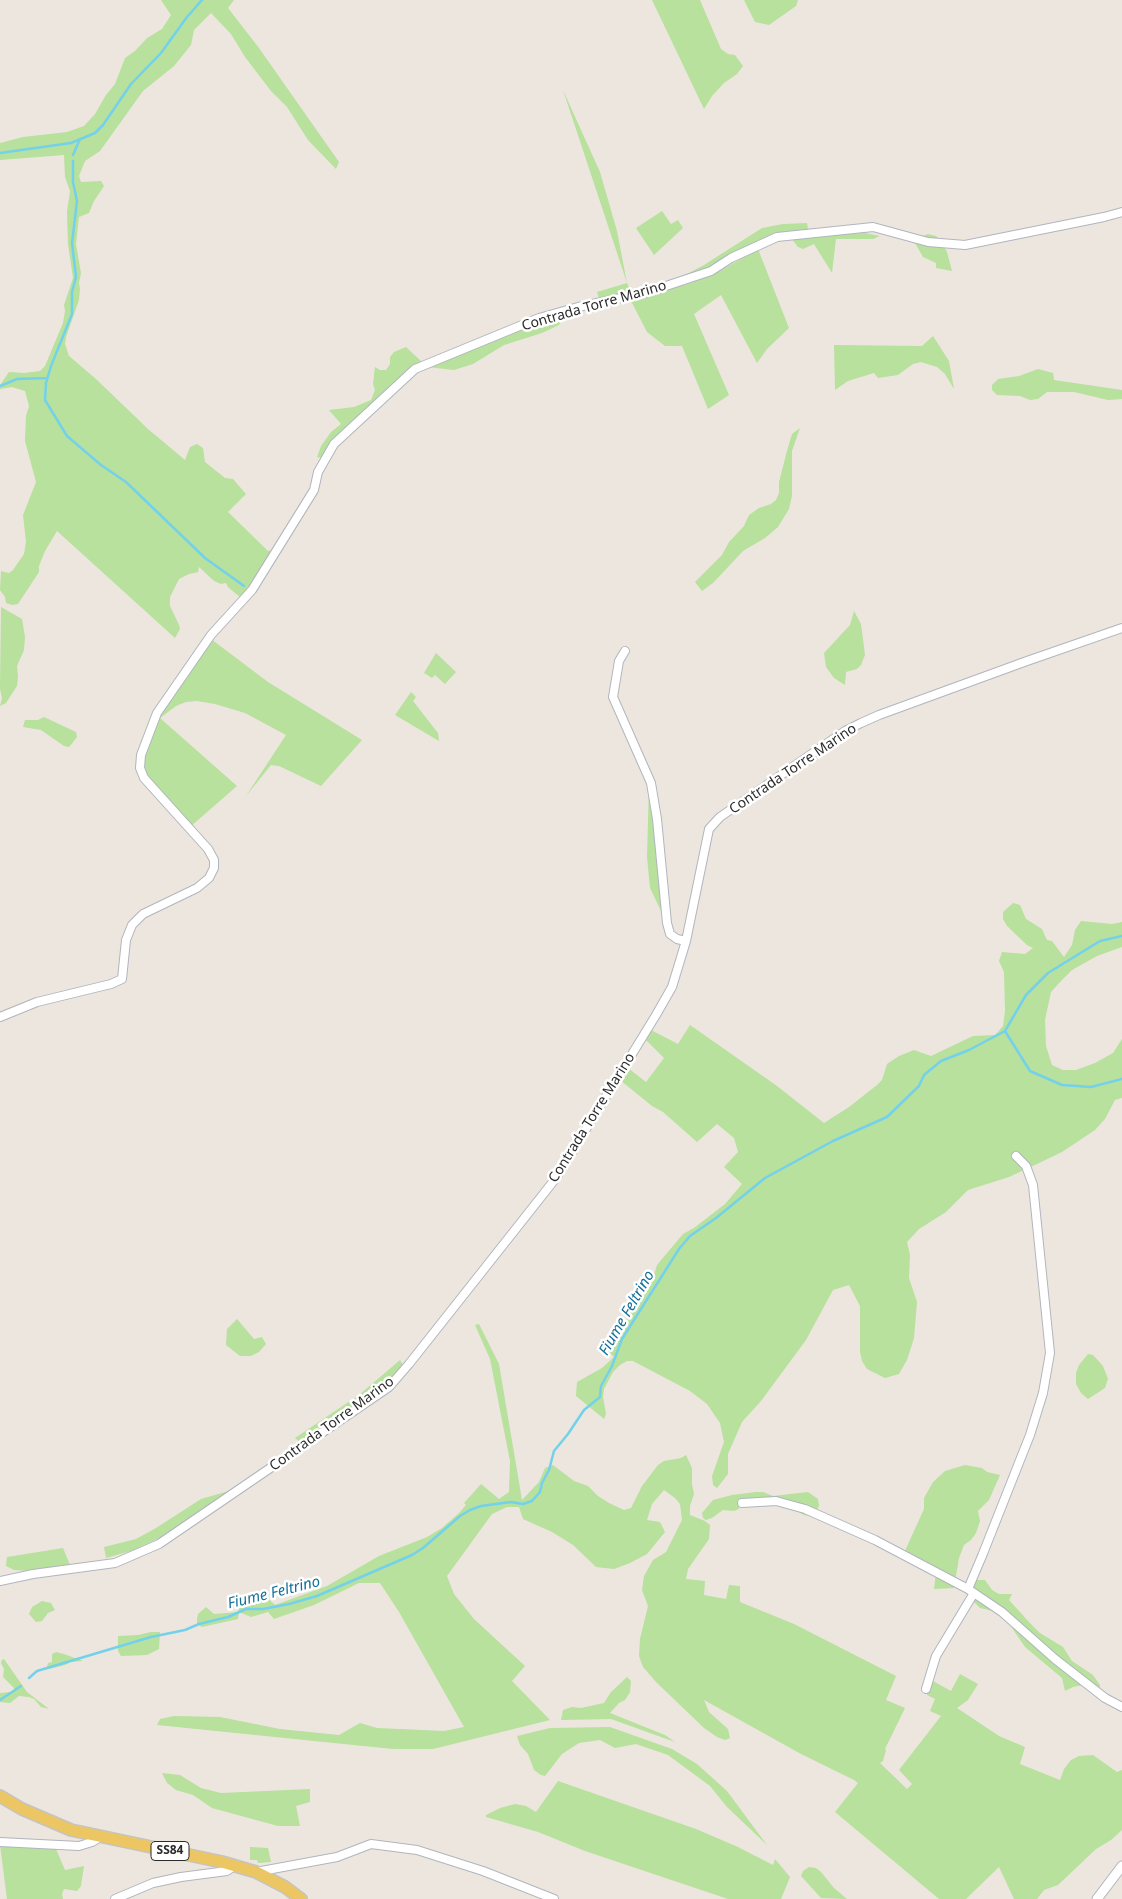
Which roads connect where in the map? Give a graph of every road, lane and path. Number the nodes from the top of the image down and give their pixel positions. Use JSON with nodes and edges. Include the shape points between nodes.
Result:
{"nodes":[{"id":1,"x":1122,"y":212,"type":"edge"},
{"id":2,"x":1122,"y":628,"type":"edge"},
{"id":3,"x":625,"y":651,"type":"dead end"},
{"id":4,"x":686,"y":941,"type":"junction"},
{"id":5,"x":0,"y":1017,"type":"edge"},
{"id":6,"x":1016,"y":1156,"type":"dead end"},
{"id":7,"x":742,"y":1503,"type":"dead end"},
{"id":8,"x":0,"y":1581,"type":"edge"},
{"id":9,"x":971,"y":1591,"type":"junction"},
{"id":10,"x":926,"y":1689,"type":"dead end"},
{"id":11,"x":1122,"y":1707,"type":"edge"},
{"id":12,"x":0,"y":1796,"type":"edge"},
{"id":13,"x":100,"y":1837,"type":"junction"},
{"id":14,"x":0,"y":1842,"type":"edge"},
{"id":15,"x":234,"y":1866,"type":"junction"},
{"id":16,"x":1122,"y":1866,"type":"edge"},
{"id":17,"x":256,"y":1872,"type":"junction"},
{"id":18,"x":115,"y":1899,"type":"edge"},
{"id":19,"x":300,"y":1899,"type":"edge"},
{"id":20,"x":554,"y":1899,"type":"edge"},
{"id":21,"x":1098,"y":1899,"type":"edge"}],
"edges":[{"from":1,"to":5,"type":"street","name":"Contrada Torre Marino","via":[[966,245],[928,242],[872,226],[778,237],[731,258],[711,271],[645,294],[539,318],[415,369],[334,444],[318,472],[314,490],[252,590],[211,635],[158,713],[141,755],[140,768],[144,778],[208,849],[214,868],[205,883],[143,914],[132,925],[126,940],[122,978],[110,984],[37,1002]]},
{"from":2,"to":4,"type":"street","name":"Contrada Torre Marino","via":[[861,723],[720,817],[709,829]]},
{"from":3,"to":4,"type":"street","via":[[618,661],[613,697],[651,783],[670,934],[677,940]]},
{"from":4,"to":8,"type":"street","name":"Contrada Torre Marino","via":[[672,987],[556,1178],[389,1387],[159,1544],[115,1563]]},
{"from":6,"to":9,"type":"street","via":[[1026,1166],[1033,1184],[1050,1353],[1043,1393],[1030,1435]]},
{"from":7,"to":9,"type":"street","via":[[776,1501],[806,1509],[875,1540]]},
{"from":9,"to":10,"type":"street","via":[[936,1656]]},
{"from":9,"to":11,"type":"street","via":[[1002,1612],[1105,1698]]},
{"from":12,"to":13,"type":"main road","number":"SS84","via":[[54,1824]]},
{"from":13,"to":14,"type":"street","via":[[79,1846]]},
{"from":13,"to":15,"type":"main road","number":"SS84"},
{"from":15,"to":17,"type":"main road","number":"SS84"},
{"from":15,"to":18,"type":"street","via":[[227,1871],[153,1883]]},
{"from":16,"to":21,"type":"street"},
{"from":17,"to":19,"type":"main road","number":"SS84"},
{"from":17,"to":20,"type":"street","via":[[337,1857],[371,1844],[417,1850]]}]}
